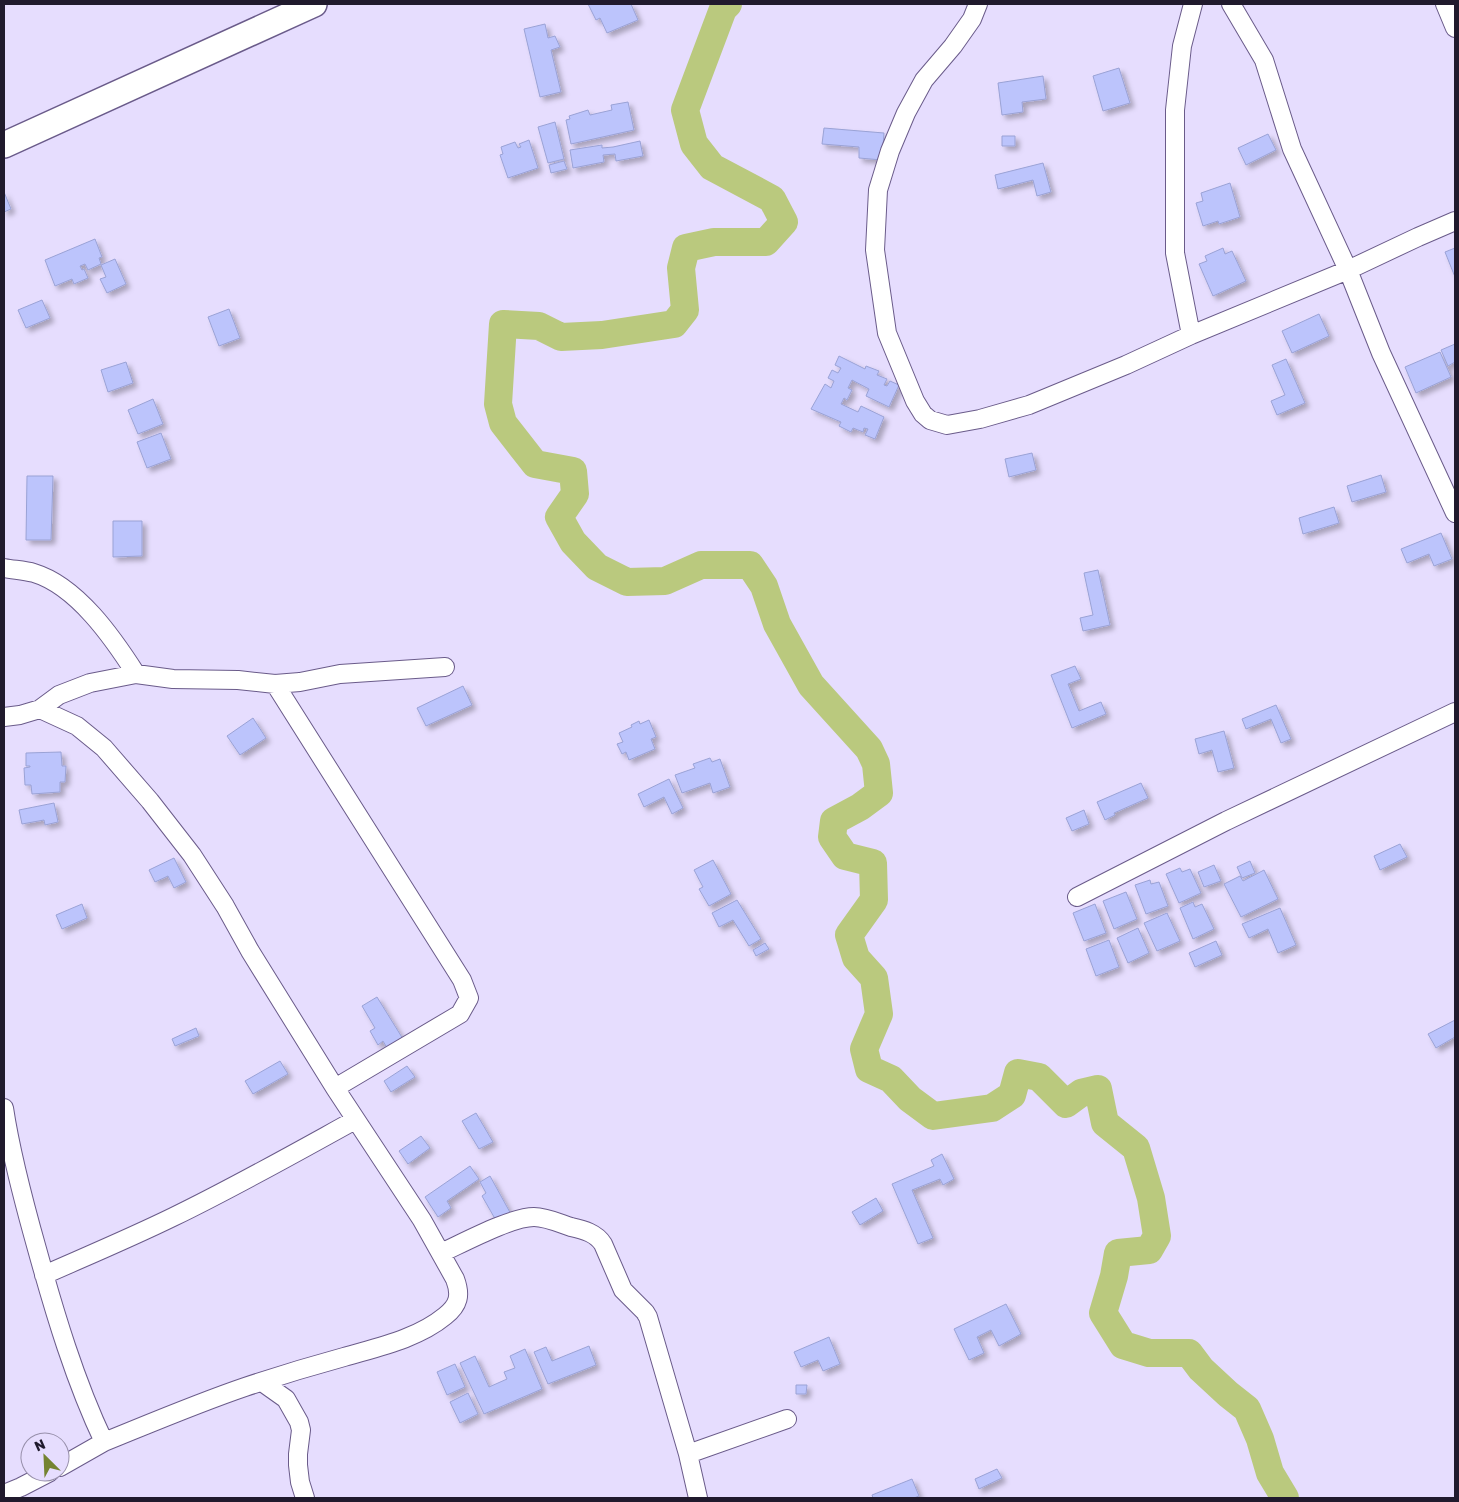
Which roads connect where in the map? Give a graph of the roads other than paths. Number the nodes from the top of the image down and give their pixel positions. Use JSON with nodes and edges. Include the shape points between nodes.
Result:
{"nodes":[{"id":1,"x":314,"y":4,"type":"edge"},
{"id":2,"x":978,"y":4,"type":"edge"},
{"id":3,"x":1193,"y":4,"type":"edge"},
{"id":4,"x":1231,"y":4,"type":"edge"},
{"id":5,"x":1445,"y":4,"type":"edge"},
{"id":6,"x":1455,"y":28,"type":"edge"},
{"id":7,"x":4,"y":145,"type":"edge"},
{"id":8,"x":1455,"y":221,"type":"edge"},
{"id":9,"x":1348,"y":270,"type":"junction"},
{"id":10,"x":1191,"y":334,"type":"junction"},
{"id":11,"x":1455,"y":513,"type":"edge"},
{"id":12,"x":4,"y":568,"type":"edge"},
{"id":13,"x":445,"y":667,"type":"dead end"},
{"id":14,"x":136,"y":674,"type":"junction"},
{"id":15,"x":275,"y":684,"type":"junction"},
{"id":16,"x":40,"y":709,"type":"junction"},
{"id":17,"x":1455,"y":712,"type":"edge"},
{"id":18,"x":4,"y":717,"type":"edge"},
{"id":19,"x":1077,"y":897,"type":"dead end"},
{"id":20,"x":335,"y":1088,"type":"junction"},
{"id":21,"x":4,"y":1108,"type":"edge"},
{"id":22,"x":355,"y":1120,"type":"junction"},
{"id":23,"x":441,"y":1253,"type":"junction"},
{"id":24,"x":44,"y":1275,"type":"junction"},
{"id":25,"x":262,"y":1382,"type":"junction"},
{"id":26,"x":787,"y":1419,"type":"dead end"},
{"id":27,"x":104,"y":1442,"type":"junction"},
{"id":28,"x":688,"y":1454,"type":"junction"},
{"id":29,"x":70,"y":1461,"type":"edge"},
{"id":30,"x":31,"y":1482,"type":"edge"},
{"id":31,"x":4,"y":1494,"type":"edge"},
{"id":32,"x":305,"y":1498,"type":"edge"},
{"id":33,"x":698,"y":1498,"type":"edge"}],
"edges":[{"from":1,"to":7,"type":"main road"},
{"from":2,"to":10,"type":"street","via":[[972,19],[924,80],[906,113],[878,190],[875,250],[887,333],[923,414],[930,420],[947,425],[1029,405]]},
{"from":3,"to":10,"type":"street","via":[[1182,46],[1175,110],[1175,253]]},
{"from":4,"to":9,"type":"street","via":[[1264,60],[1292,149]]},
{"from":5,"to":6,"type":"street"},
{"from":8,"to":9,"type":"street"},
{"from":9,"to":10,"type":"street"},
{"from":9,"to":11,"type":"street","via":[[1381,353]]},
{"from":12,"to":14,"type":"street","via":[[35,573],[58,584],[115,641]]},
{"from":13,"to":15,"type":"street","via":[[340,674]]},
{"from":14,"to":15,"type":"street"},
{"from":14,"to":16,"type":"street","via":[[90,683],[59,695]]},
{"from":15,"to":20,"type":"street","via":[[462,980],[469,998],[460,1014]]},
{"from":16,"to":18,"type":"street"},
{"from":16,"to":20,"type":"street","via":[[77,726],[104,748],[150,801],[197,863]]},
{"from":17,"to":19,"type":"street","via":[[1226,821]]},
{"from":20,"to":22,"type":"street"},
{"from":21,"to":24,"type":"street"},
{"from":22,"to":23,"type":"street"},
{"from":22,"to":24,"type":"street","via":[[173,1217]]},
{"from":23,"to":25,"type":"street","via":[[456,1284],[458,1298],[455,1307],[436,1322],[384,1346]]},
{"from":23,"to":28,"type":"street","via":[[525,1218],[556,1222],[599,1238],[623,1290],[648,1317]]},
{"from":24,"to":27,"type":"street","via":[[91,1416]]},
{"from":25,"to":27,"type":"street"},
{"from":25,"to":32,"type":"street","via":[[286,1399],[302,1430],[298,1466]]},
{"from":26,"to":28,"type":"street"},
{"from":27,"to":29,"type":"street"},
{"from":28,"to":33,"type":"street"},
{"from":30,"to":31,"type":"street"}]}
